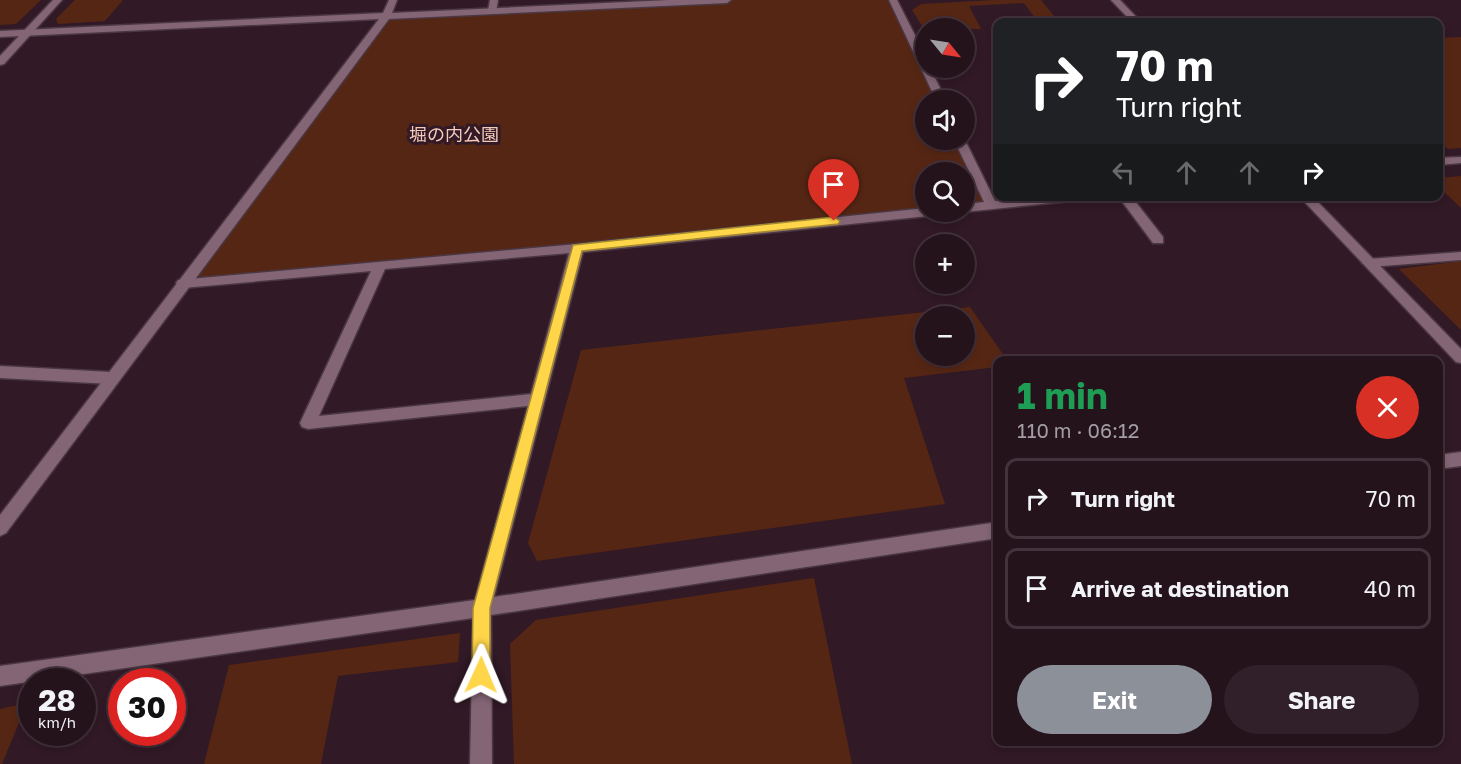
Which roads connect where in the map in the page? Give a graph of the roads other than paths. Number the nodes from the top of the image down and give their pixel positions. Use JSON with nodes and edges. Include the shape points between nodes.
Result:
{"nodes":[{"id":1,"x":58,"y":0,"type":"edge"},
{"id":2,"x":393,"y":0,"type":"edge"},
{"id":3,"x":494,"y":0,"type":"edge"},
{"id":4,"x":727,"y":0,"type":"edge"},
{"id":5,"x":893,"y":0,"type":"edge"},
{"id":6,"x":1115,"y":0,"type":"edge"},
{"id":7,"x":639,"y":2,"type":"edge"},
{"id":8,"x":493,"y":10,"type":"junction"},
{"id":9,"x":387,"y":15,"type":"junction"},
{"id":10,"x":1133,"y":18,"type":"edge"},
{"id":11,"x":28,"y":33,"type":"junction"},
{"id":12,"x":0,"y":34,"type":"edge"},
{"id":13,"x":0,"y":62,"type":"edge"},
{"id":14,"x":936,"y":90,"type":"edge"},
{"id":15,"x":965,"y":150,"type":"edge"},
{"id":16,"x":1461,"y":160,"type":"edge"},
{"id":17,"x":1443,"y":162,"type":"edge"},
{"id":18,"x":1031,"y":201,"type":"edge"},
{"id":19,"x":1128,"y":201,"type":"edge"},
{"id":20,"x":1310,"y":201,"type":"edge"},
{"id":21,"x":991,"y":205,"type":"junction"},
{"id":22,"x":975,"y":207,"type":"edge"},
{"id":23,"x":915,"y":213,"type":"edge"},
{"id":24,"x":1158,"y":240,"type":"dead end"},
{"id":25,"x":577,"y":248,"type":"junction"},
{"id":26,"x":1461,"y":256,"type":"edge"},
{"id":27,"x":1369,"y":263,"type":"junction"},
{"id":28,"x":381,"y":264,"type":"junction"},
{"id":29,"x":183,"y":283,"type":"junction"},
{"id":30,"x":1461,"y":358,"type":"edge"},
{"id":31,"x":0,"y":372,"type":"edge"},
{"id":32,"x":111,"y":378,"type":"junction"},
{"id":33,"x":539,"y":399,"type":"junction"},
{"id":34,"x":1461,"y":459,"type":"edge"},
{"id":35,"x":1443,"y":461,"type":"edge"},
{"id":36,"x":0,"y":528,"type":"edge"},
{"id":37,"x":993,"y":531,"type":"edge"},
{"id":38,"x":482,"y":608,"type":"junction"},
{"id":39,"x":0,"y":676,"type":"edge"},
{"id":40,"x":481,"y":764,"type":"edge"}],
"edges":[{"from":1,"to":11,"type":"street"},
{"from":2,"to":9,"type":"street"},
{"from":3,"to":8,"type":"street"},
{"from":4,"to":7,"type":"street"},
{"from":5,"to":14,"type":"street"},
{"from":6,"to":10,"type":"street"},
{"from":7,"to":8,"type":"street"},
{"from":8,"to":9,"type":"street"},
{"from":9,"to":11,"type":"street"},
{"from":9,"to":29,"type":"street"},
{"from":11,"to":12,"type":"street"},
{"from":11,"to":13,"type":"street"},
{"from":15,"to":21,"type":"street"},
{"from":16,"to":17,"type":"street"},
{"from":18,"to":21,"type":"street"},
{"from":19,"to":24,"type":"street"},
{"from":20,"to":27,"type":"street"},
{"from":21,"to":22,"type":"street"},
{"from":23,"to":25,"type":"street"},
{"from":25,"to":28,"type":"street"},
{"from":25,"to":33,"type":"street"},
{"from":26,"to":27,"type":"street"},
{"from":27,"to":30,"type":"street"},
{"from":28,"to":29,"type":"street"},
{"from":28,"to":33,"type":"street","via":[[308,423]]},
{"from":29,"to":32,"type":"street"},
{"from":31,"to":32,"type":"street"},
{"from":32,"to":36,"type":"street"},
{"from":33,"to":38,"type":"street"},
{"from":34,"to":35,"type":"street"},
{"from":37,"to":38,"type":"street"},
{"from":38,"to":39,"type":"street"},
{"from":38,"to":40,"type":"street"}]}
